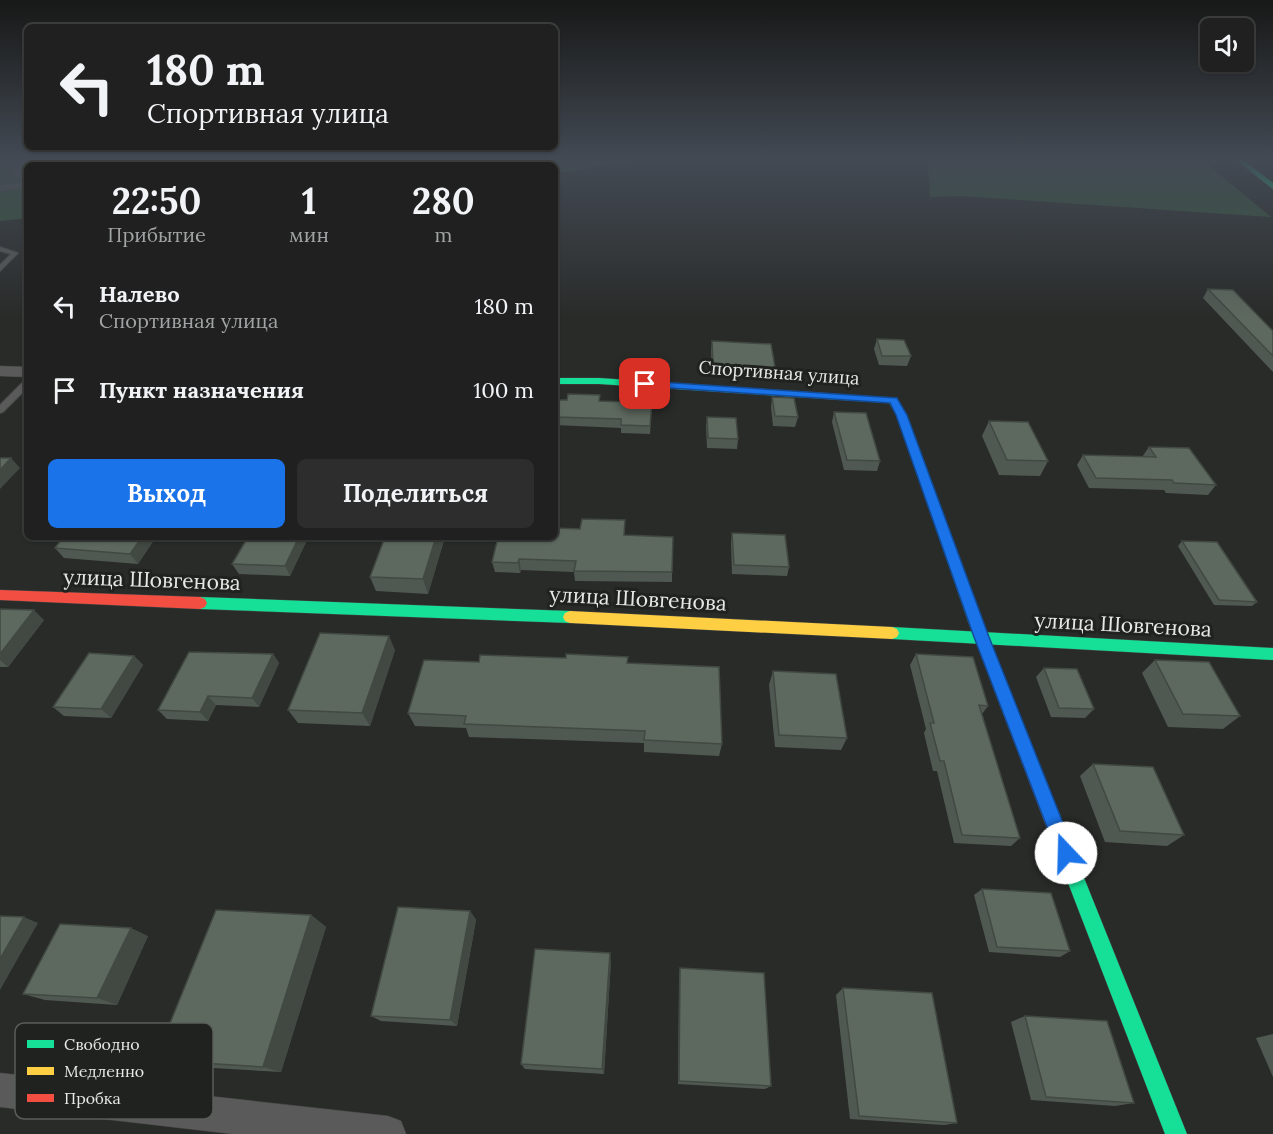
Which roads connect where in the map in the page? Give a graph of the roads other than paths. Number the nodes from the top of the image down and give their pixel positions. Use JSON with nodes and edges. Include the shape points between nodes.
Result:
{"nodes":[{"id":1,"x":0,"y":249,"type":"edge"},
{"id":2,"x":0,"y":269,"type":"edge"},
{"id":3,"x":0,"y":371,"type":"edge"},
{"id":4,"x":24,"y":372,"type":"edge"},
{"id":5,"x":558,"y":381,"type":"edge"},
{"id":6,"x":24,"y":386,"type":"edge"},
{"id":7,"x":0,"y":410,"type":"edge"},
{"id":8,"x":0,"y":594,"type":"edge"},
{"id":9,"x":981,"y":637,"type":"junction"},
{"id":10,"x":1273,"y":654,"type":"edge"},
{"id":11,"x":0,"y":1090,"type":"edge"},
{"id":12,"x":15,"y":1092,"type":"edge"},
{"id":13,"x":213,"y":1114,"type":"edge"},
{"id":14,"x":388,"y":1134,"type":"edge"},
{"id":15,"x":1176,"y":1134,"type":"edge"}],
"edges":[{"from":1,"to":2,"type":"lane","via":[[15,253]]},
{"from":3,"to":4,"type":"street"},
{"from":5,"to":9,"type":"street","name":"Спортивная улица","via":[[893,400],[902,415]]},
{"from":6,"to":7,"type":"lane"},
{"from":8,"to":9,"type":"street","name":"улица Шовгенова"},
{"from":9,"to":10,"type":"street","name":"улица Шовгенова"},
{"from":9,"to":15,"type":"street"},
{"from":11,"to":12,"type":"street"},
{"from":13,"to":14,"type":"street"}]}
